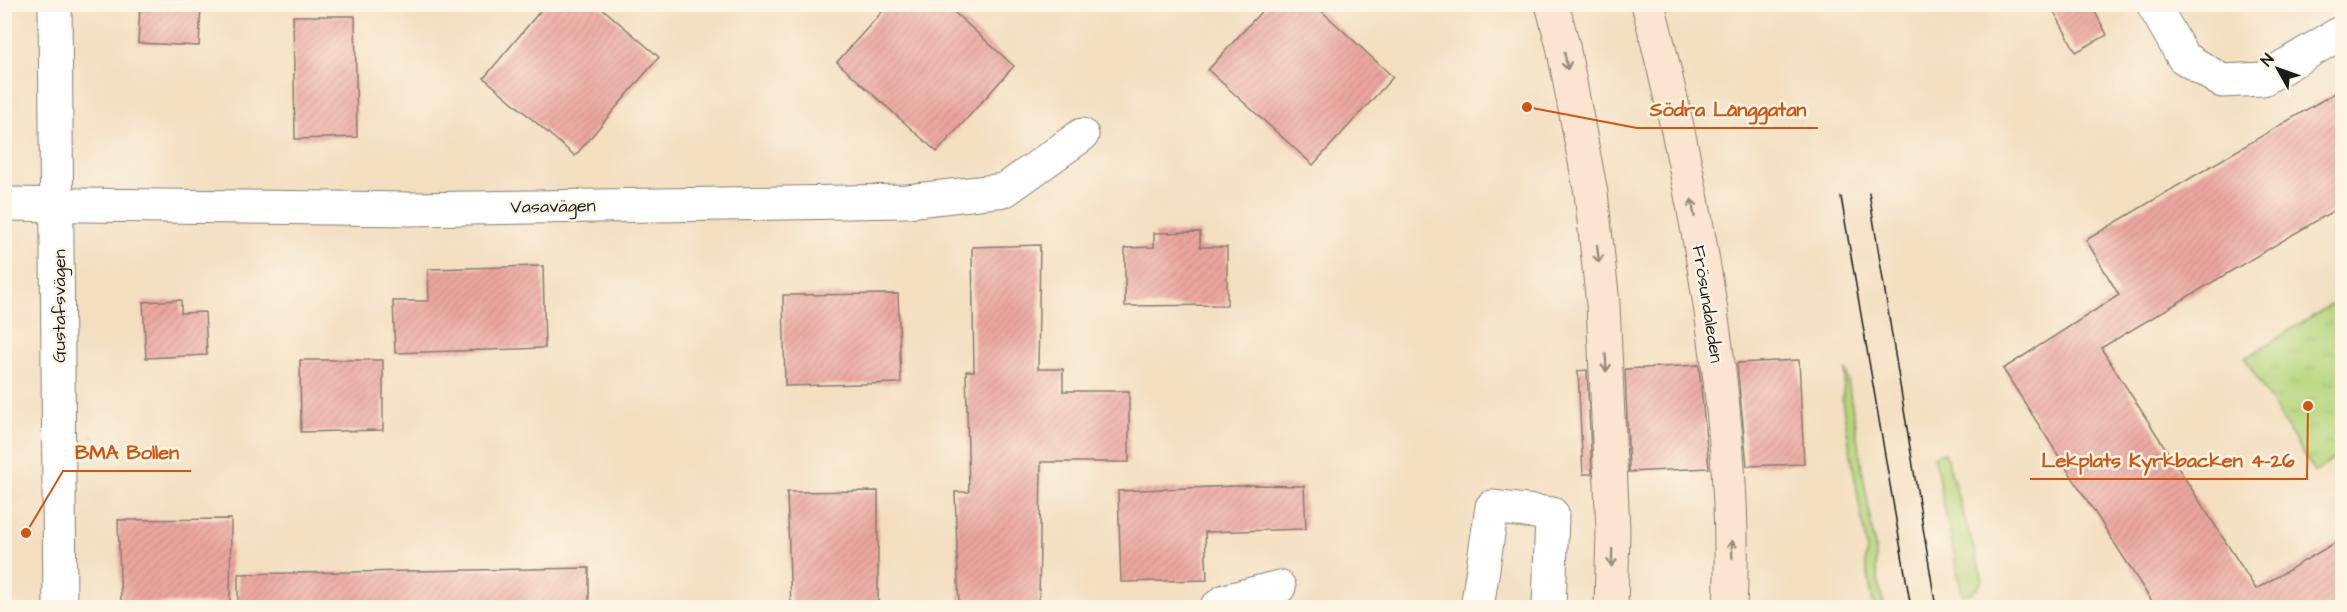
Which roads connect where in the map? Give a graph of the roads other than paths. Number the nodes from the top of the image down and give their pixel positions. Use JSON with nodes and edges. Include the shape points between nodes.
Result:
{"nodes":[{"id":1,"x":55,"y":4,"type":"edge"},
{"id":2,"x":1552,"y":4,"type":"edge"},
{"id":3,"x":1648,"y":4,"type":"edge"},
{"id":4,"x":2153,"y":4,"type":"edge"},
{"id":5,"x":2343,"y":32,"type":"edge"},
{"id":6,"x":1082,"y":135,"type":"dead end"},
{"id":7,"x":58,"y":203,"type":"junction"},
{"id":8,"x":4,"y":204,"type":"edge"},
{"id":9,"x":1279,"y":586,"type":"dead end"},
{"id":10,"x":60,"y":608,"type":"edge"},
{"id":11,"x":1216,"y":608,"type":"edge"},
{"id":12,"x":1478,"y":608,"type":"edge"},
{"id":13,"x":1549,"y":608,"type":"edge"},
{"id":14,"x":1611,"y":608,"type":"edge"},
{"id":15,"x":1730,"y":608,"type":"edge"}],
"edges":[{"from":1,"to":7,"type":"street","name":"Gustafsvägen"},
{"from":2,"to":14,"type":"main road","one_way":true,"via":[[1591,193],[1603,304],[1613,531]]},
{"from":15,"to":3,"type":"main road","name":"Frösundaleden","one_way":true,"via":[[1733,559],[1728,451],[1711,307],[1686,169]]},
{"from":4,"to":5,"type":"street","via":[[2183,57],[2222,81],[2263,79]]},
{"from":6,"to":7,"type":"street","name":"Vasavägen","via":[[1005,190],[907,201],[412,209]]},
{"from":7,"to":8,"type":"street","name":"Vasavägen"},
{"from":7,"to":10,"type":"street","name":"Gustafsvägen"},
{"from":9,"to":11,"type":"street","via":[[1225,601]]},
{"from":12,"to":13,"type":"street","via":[[1492,507],[1552,514]]}]}
